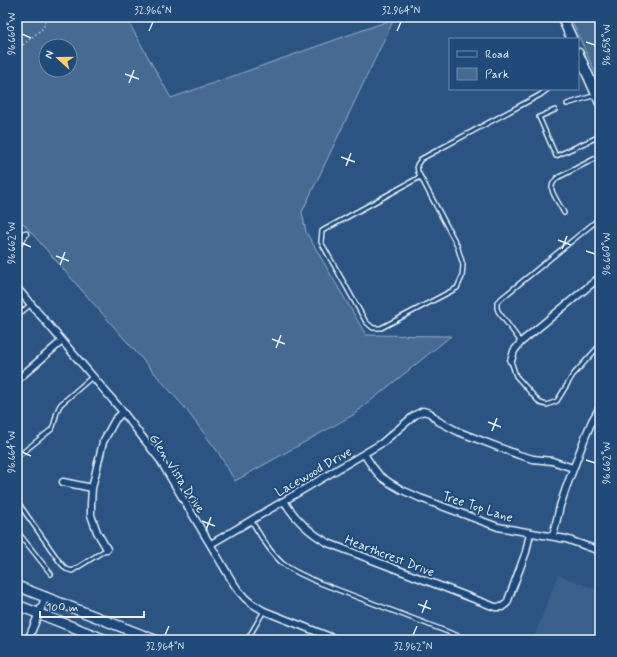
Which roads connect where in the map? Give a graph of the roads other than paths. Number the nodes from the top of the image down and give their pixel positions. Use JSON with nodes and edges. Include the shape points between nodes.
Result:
{"nodes":[{"id":1,"x":562,"y":17,"type":"edge"},
{"id":2,"x":572,"y":38,"type":"edge"},
{"id":3,"x":581,"y":66,"type":"edge"},
{"id":4,"x":547,"y":90,"type":"edge"},
{"id":5,"x":598,"y":98,"type":"edge"},
{"id":6,"x":567,"y":104,"type":"dead end"},
{"id":7,"x":555,"y":110,"type":"dead end"},
{"id":8,"x":600,"y":136,"type":"edge"},
{"id":9,"x":600,"y":156,"type":"edge"},
{"id":10,"x":420,"y":177,"type":"junction"},
{"id":11,"x":564,"y":213,"type":"dead end"},
{"id":12,"x":600,"y":218,"type":"edge"},
{"id":13,"x":25,"y":234,"type":"dead end"},
{"id":14,"x":17,"y":246,"type":"edge"},
{"id":15,"x":600,"y":277,"type":"edge"},
{"id":16,"x":17,"y":288,"type":"edge"},
{"id":17,"x":31,"y":304,"type":"junction"},
{"id":18,"x":17,"y":316,"type":"edge"},
{"id":19,"x":62,"y":341,"type":"junction"},
{"id":20,"x":521,"y":342,"type":"junction"},
{"id":21,"x":600,"y":345,"type":"edge"},
{"id":22,"x":511,"y":361,"type":"joint"},
{"id":23,"x":92,"y":377,"type":"junction"},
{"id":24,"x":17,"y":380,"type":"edge"},
{"id":25,"x":600,"y":407,"type":"edge"},
{"id":26,"x":122,"y":412,"type":"junction"},
{"id":27,"x":364,"y":454,"type":"junction"},
{"id":28,"x":17,"y":457,"type":"edge"},
{"id":29,"x":573,"y":468,"type":"junction"},
{"id":30,"x":63,"y":482,"type":"dead end"},
{"id":31,"x":92,"y":488,"type":"junction"},
{"id":32,"x":17,"y":501,"type":"edge"},
{"id":33,"x":284,"y":501,"type":"junction"},
{"id":34,"x":251,"y":520,"type":"junction"},
{"id":35,"x":17,"y":531,"type":"edge"},
{"id":36,"x":530,"y":533,"type":"junction"},
{"id":37,"x":553,"y":536,"type":"junction"},
{"id":38,"x":211,"y":544,"type":"junction"},
{"id":39,"x":107,"y":548,"type":"joint"},
{"id":40,"x":600,"y":552,"type":"edge"},
{"id":41,"x":51,"y":574,"type":"dead end"},
{"id":42,"x":17,"y":586,"type":"edge"},
{"id":43,"x":46,"y":596,"type":"junction"},
{"id":44,"x":17,"y":605,"type":"edge"},
{"id":45,"x":264,"y":611,"type":"junction"},
{"id":46,"x":38,"y":614,"type":"junction"},
{"id":47,"x":28,"y":640,"type":"edge"},
{"id":48,"x":106,"y":640,"type":"edge"},
{"id":49,"x":155,"y":640,"type":"edge"},
{"id":50,"x":247,"y":640,"type":"edge"},
{"id":51,"x":338,"y":640,"type":"edge"},
{"id":52,"x":469,"y":640,"type":"edge"}],
"edges":[{"from":1,"to":2,"type":"main road"},
{"from":3,"to":5,"type":"main road"},
{"from":4,"to":10,"type":"lane","via":[[421,159],[417,165]]},
{"from":5,"to":6,"type":"lane"},
{"from":7,"to":8,"type":"lane","via":[[539,117],[556,156]]},
{"from":9,"to":11,"type":"lane","via":[[557,178],[553,183],[552,190]]},
{"from":10,"to":10,"type":"lane","via":[[457,245],[463,265],[462,277],[458,288],[381,328],[373,328],[366,322],[321,242],[322,231]]},
{"from":12,"to":20,"type":"lane","via":[[497,302],[496,308]]},
{"from":13,"to":14,"type":"street"},
{"from":15,"to":20,"type":"street"},
{"from":16,"to":17,"type":"street","name":"Glen Vista Drive"},
{"from":17,"to":18,"type":"lane"},
{"from":17,"to":19,"type":"street","name":"Glen Vista Drive"},
{"from":19,"to":23,"type":"street","name":"Glen Vista Drive"},
{"from":19,"to":24,"type":"street"},
{"from":20,"to":22,"type":"street","via":[[514,351]]},
{"from":21,"to":22,"type":"lane","via":[[573,376],[557,401],[547,405],[540,403],[516,376]]},
{"from":23,"to":26,"type":"street","name":"Glen Vista Drive"},
{"from":23,"to":28,"type":"lane","via":[[61,404],[52,429]]},
{"from":25,"to":29,"type":"street"},
{"from":26,"to":31,"type":"street","via":[[102,442]]},
{"from":26,"to":38,"type":"street","name":"Glen Vista Drive","via":[[160,460]]},
{"from":27,"to":29,"type":"street","name":"Lacewood Drive","via":[[423,411],[459,432],[519,455]]},
{"from":27,"to":33,"type":"street","name":"Lacewood Drive"},
{"from":27,"to":36,"type":"street","name":"Tree Top Lane","via":[[380,476],[402,490],[498,527]]},
{"from":29,"to":37,"type":"street"},
{"from":30,"to":31,"type":"street"},
{"from":31,"to":39,"type":"street","via":[[91,515],[97,532]]},
{"from":32,"to":39,"type":"lane","via":[[66,569],[72,571]]},
{"from":33,"to":34,"type":"street","name":"Lacewood Drive"},
{"from":33,"to":36,"type":"street","name":"Hearthcrest Drive","via":[[308,530],[328,543],[495,607],[502,607],[507,603],[523,562]]},
{"from":34,"to":38,"type":"street","name":"Lacewood Drive"},
{"from":34,"to":52,"type":"lane","via":[[276,557],[299,574]]},
{"from":35,"to":41,"type":"lane"},
{"from":36,"to":37,"type":"street","name":"Tree Top Lane"},
{"from":37,"to":40,"type":"street","name":"Tree Top Lane"},
{"from":38,"to":45,"type":"street","name":"Glen Vista Drive","via":[[238,590]]},
{"from":42,"to":43,"type":"main road"},
{"from":43,"to":46,"type":"street"},
{"from":43,"to":49,"type":"main road"},
{"from":44,"to":46,"type":"main road"},
{"from":45,"to":50,"type":"lane"},
{"from":45,"to":51,"type":"street","name":"Glen Vista Drive"},
{"from":46,"to":47,"type":"street"},
{"from":46,"to":48,"type":"main road"}]}
